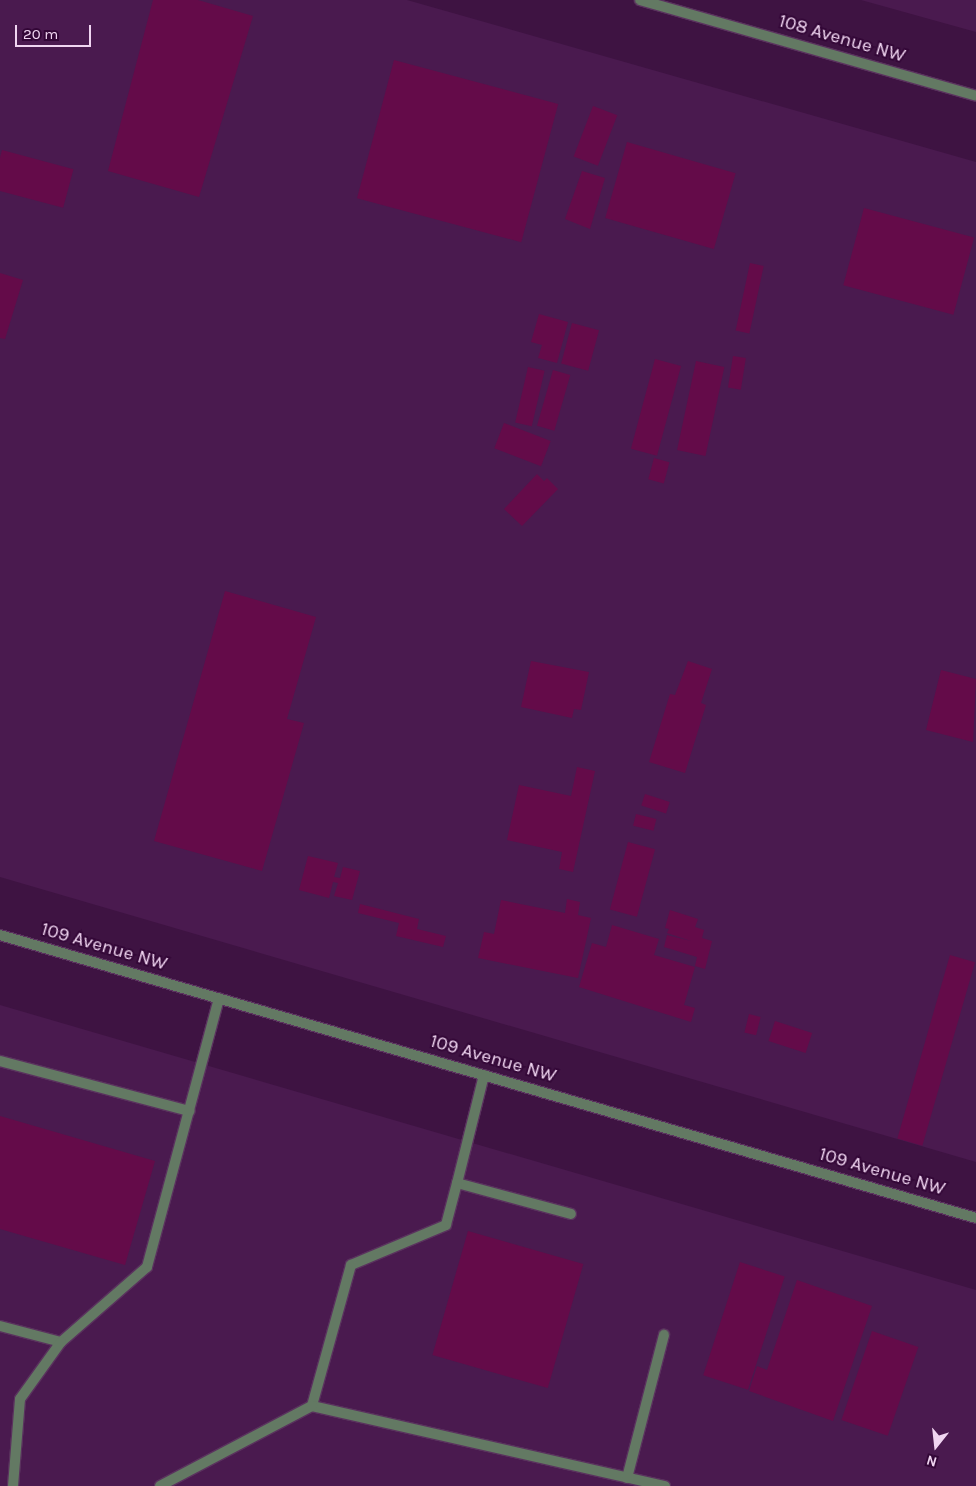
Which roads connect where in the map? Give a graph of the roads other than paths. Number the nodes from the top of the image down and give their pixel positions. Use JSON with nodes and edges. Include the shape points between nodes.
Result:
{"nodes":[{"id":1,"x":640,"y":0,"type":"edge"},
{"id":2,"x":976,"y":96,"type":"edge"},
{"id":3,"x":0,"y":935,"type":"edge"},
{"id":4,"x":218,"y":998,"type":"junction"},
{"id":5,"x":0,"y":1061,"type":"edge"},
{"id":6,"x":484,"y":1075,"type":"junction"},
{"id":7,"x":189,"y":1112,"type":"junction"},
{"id":8,"x":457,"y":1183,"type":"junction"},
{"id":9,"x":571,"y":1214,"type":"dead end"},
{"id":10,"x":976,"y":1218,"type":"edge"},
{"id":11,"x":0,"y":1326,"type":"edge"},
{"id":12,"x":664,"y":1335,"type":"dead end"},
{"id":13,"x":61,"y":1342,"type":"junction"},
{"id":14,"x":312,"y":1406,"type":"junction"},
{"id":15,"x":627,"y":1478,"type":"junction"},
{"id":16,"x":13,"y":1486,"type":"edge"},
{"id":17,"x":160,"y":1486,"type":"edge"},
{"id":18,"x":665,"y":1486,"type":"edge"}],
"edges":[{"from":1,"to":2,"type":"street","name":"108 Avenue NW"},
{"from":3,"to":4,"type":"street","name":"109 Avenue NW"},
{"from":4,"to":6,"type":"street","name":"109 Avenue NW"},
{"from":4,"to":7,"type":"street"},
{"from":5,"to":7,"type":"street"},
{"from":6,"to":8,"type":"street"},
{"from":6,"to":10,"type":"street","name":"109 Avenue NW"},
{"from":7,"to":13,"type":"street","via":[[147,1267]]},
{"from":8,"to":9,"type":"street"},
{"from":8,"to":14,"type":"street","via":[[446,1225],[351,1265]]},
{"from":11,"to":13,"type":"street"},
{"from":12,"to":15,"type":"street"},
{"from":13,"to":16,"type":"street","via":[[20,1399]]},
{"from":14,"to":15,"type":"street"},
{"from":14,"to":17,"type":"street"},
{"from":15,"to":18,"type":"street"}]}
